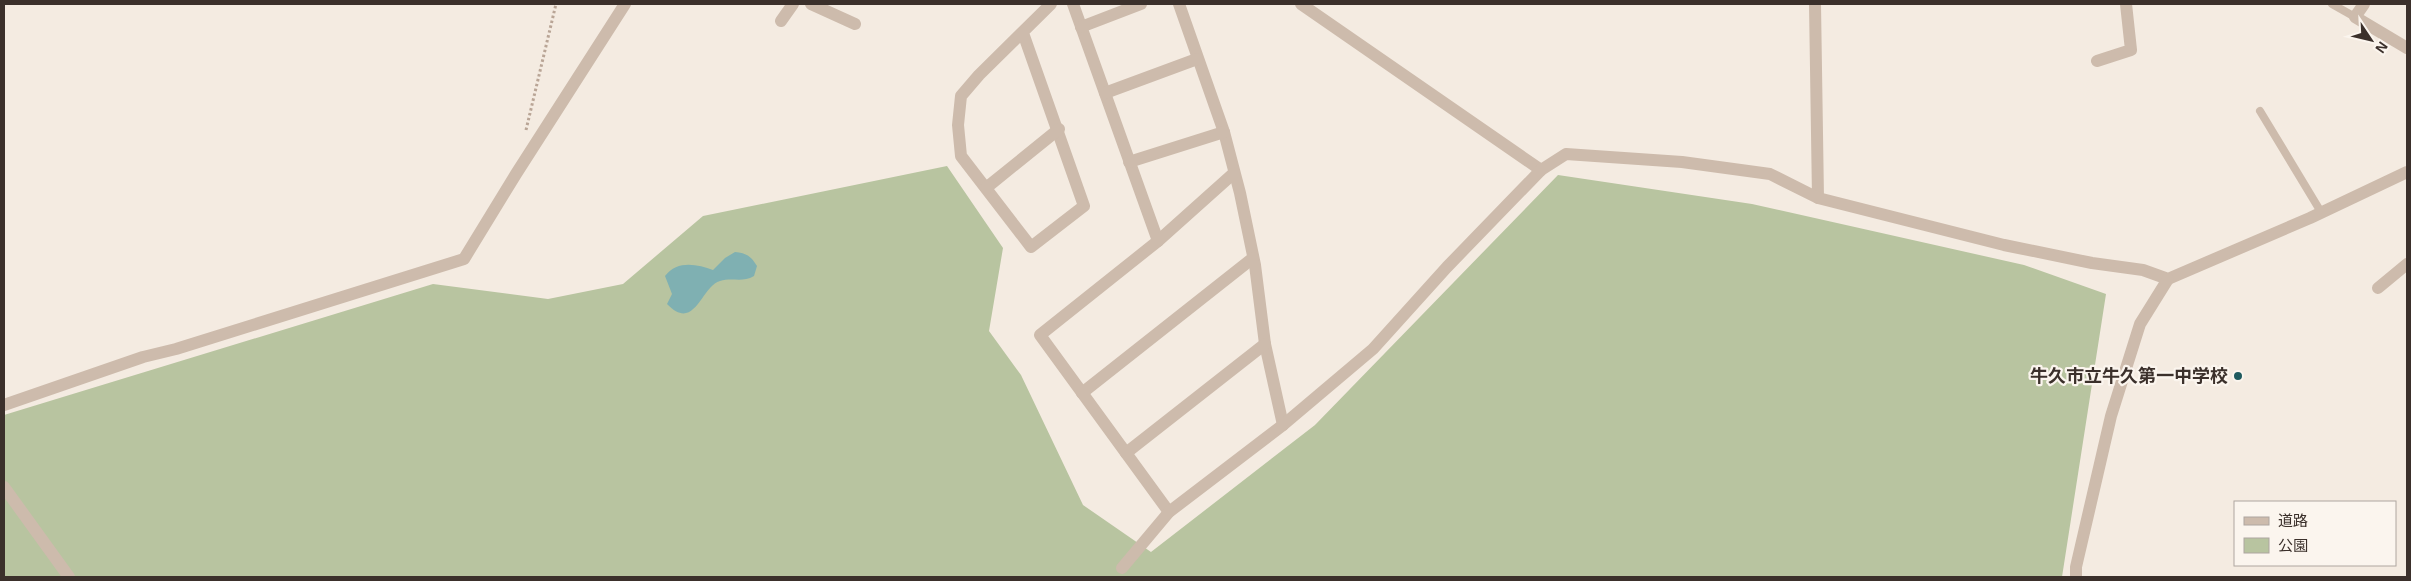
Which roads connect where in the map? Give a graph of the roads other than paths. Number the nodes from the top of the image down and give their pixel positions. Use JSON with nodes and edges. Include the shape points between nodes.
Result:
{"nodes":[{"id":1,"x":625,"y":4,"type":"edge"},
{"id":2,"x":793,"y":4,"type":"edge"},
{"id":3,"x":811,"y":4,"type":"edge"},
{"id":4,"x":1051,"y":4,"type":"edge"},
{"id":5,"x":1073,"y":4,"type":"edge"},
{"id":6,"x":1141,"y":4,"type":"edge"},
{"id":7,"x":1179,"y":4,"type":"edge"},
{"id":8,"x":1301,"y":4,"type":"edge"},
{"id":9,"x":1815,"y":4,"type":"edge"},
{"id":10,"x":2126,"y":4,"type":"edge"},
{"id":11,"x":2332,"y":4,"type":"edge"},
{"id":12,"x":2364,"y":4,"type":"edge"},
{"id":13,"x":2355,"y":17,"type":"junction"},
{"id":14,"x":782,"y":21,"type":"dead end"},
{"id":15,"x":855,"y":24,"type":"dead end"},
{"id":16,"x":1081,"y":28,"type":"junction"},
{"id":17,"x":1023,"y":33,"type":"junction"},
{"id":18,"x":2407,"y":48,"type":"edge"},
{"id":19,"x":1197,"y":59,"type":"junction"},
{"id":20,"x":2097,"y":61,"type":"dead end"},
{"id":21,"x":1105,"y":93,"type":"junction"},
{"id":22,"x":2260,"y":111,"type":"dead end"},
{"id":23,"x":1059,"y":129,"type":"junction"},
{"id":24,"x":1224,"y":132,"type":"junction"},
{"id":25,"x":1129,"y":162,"type":"junction"},
{"id":26,"x":1541,"y":170,"type":"junction"},
{"id":27,"x":2407,"y":172,"type":"edge"},
{"id":28,"x":1234,"y":173,"type":"junction"},
{"id":29,"x":986,"y":188,"type":"junction"},
{"id":30,"x":1818,"y":198,"type":"junction"},
{"id":31,"x":2321,"y":212,"type":"junction"},
{"id":32,"x":1158,"y":241,"type":"junction"},
{"id":33,"x":1253,"y":258,"type":"junction"},
{"id":34,"x":2405,"y":270,"type":"edge"},
{"id":35,"x":2168,"y":279,"type":"junction"},
{"id":36,"x":2378,"y":288,"type":"dead end"},
{"id":37,"x":1265,"y":344,"type":"junction"},
{"id":38,"x":1082,"y":392,"type":"junction"},
{"id":39,"x":4,"y":405,"type":"edge"},
{"id":40,"x":1283,"y":426,"type":"junction"},
{"id":41,"x":1126,"y":452,"type":"junction"},
{"id":42,"x":4,"y":487,"type":"edge"},
{"id":43,"x":1169,"y":512,"type":"junction"},
{"id":44,"x":1122,"y":568,"type":"dead end"},
{"id":45,"x":69,"y":577,"type":"edge"},
{"id":46,"x":2076,"y":577,"type":"edge"}],
"edges":[{"from":1,"to":39,"type":"street","via":[[464,259],[143,357]]},
{"from":2,"to":14,"type":"street"},
{"from":3,"to":15,"type":"street"},
{"from":4,"to":17,"type":"street"},
{"from":5,"to":16,"type":"street"},
{"from":6,"to":16,"type":"street"},
{"from":7,"to":19,"type":"street"},
{"from":8,"to":26,"type":"street"},
{"from":9,"to":30,"type":"street"},
{"from":10,"to":20,"type":"street","via":[[2131,50]]},
{"from":11,"to":13,"type":"lane"},
{"from":12,"to":13,"type":"street"},
{"from":13,"to":18,"type":"street"},
{"from":16,"to":21,"type":"street"},
{"from":17,"to":23,"type":"street"},
{"from":17,"to":29,"type":"street","via":[[961,96],[958,125],[961,156]]},
{"from":19,"to":21,"type":"street"},
{"from":19,"to":24,"type":"street"},
{"from":21,"to":25,"type":"street"},
{"from":22,"to":31,"type":"lane"},
{"from":23,"to":29,"type":"street"},
{"from":23,"to":29,"type":"street","via":[[1084,206],[1031,247]]},
{"from":24,"to":25,"type":"street"},
{"from":24,"to":28,"type":"street"},
{"from":25,"to":32,"type":"street"},
{"from":26,"to":30,"type":"street","via":[[1566,154],[1682,162],[1770,174]]},
{"from":26,"to":40,"type":"street","via":[[1373,349]]},
{"from":27,"to":31,"type":"street"},
{"from":28,"to":32,"type":"street"},
{"from":28,"to":33,"type":"street"},
{"from":30,"to":35,"type":"street","via":[[2004,246],[2144,270]]},
{"from":31,"to":35,"type":"street"},
{"from":32,"to":38,"type":"street","via":[[1040,335]]},
{"from":33,"to":37,"type":"street"},
{"from":33,"to":38,"type":"street"},
{"from":34,"to":36,"type":"street"},
{"from":35,"to":46,"type":"street","via":[[2140,324],[2111,416]]},
{"from":37,"to":40,"type":"street"},
{"from":37,"to":41,"type":"street"},
{"from":38,"to":41,"type":"street"},
{"from":40,"to":43,"type":"street"},
{"from":41,"to":43,"type":"street"},
{"from":42,"to":45,"type":"street"},
{"from":43,"to":44,"type":"street"}]}
